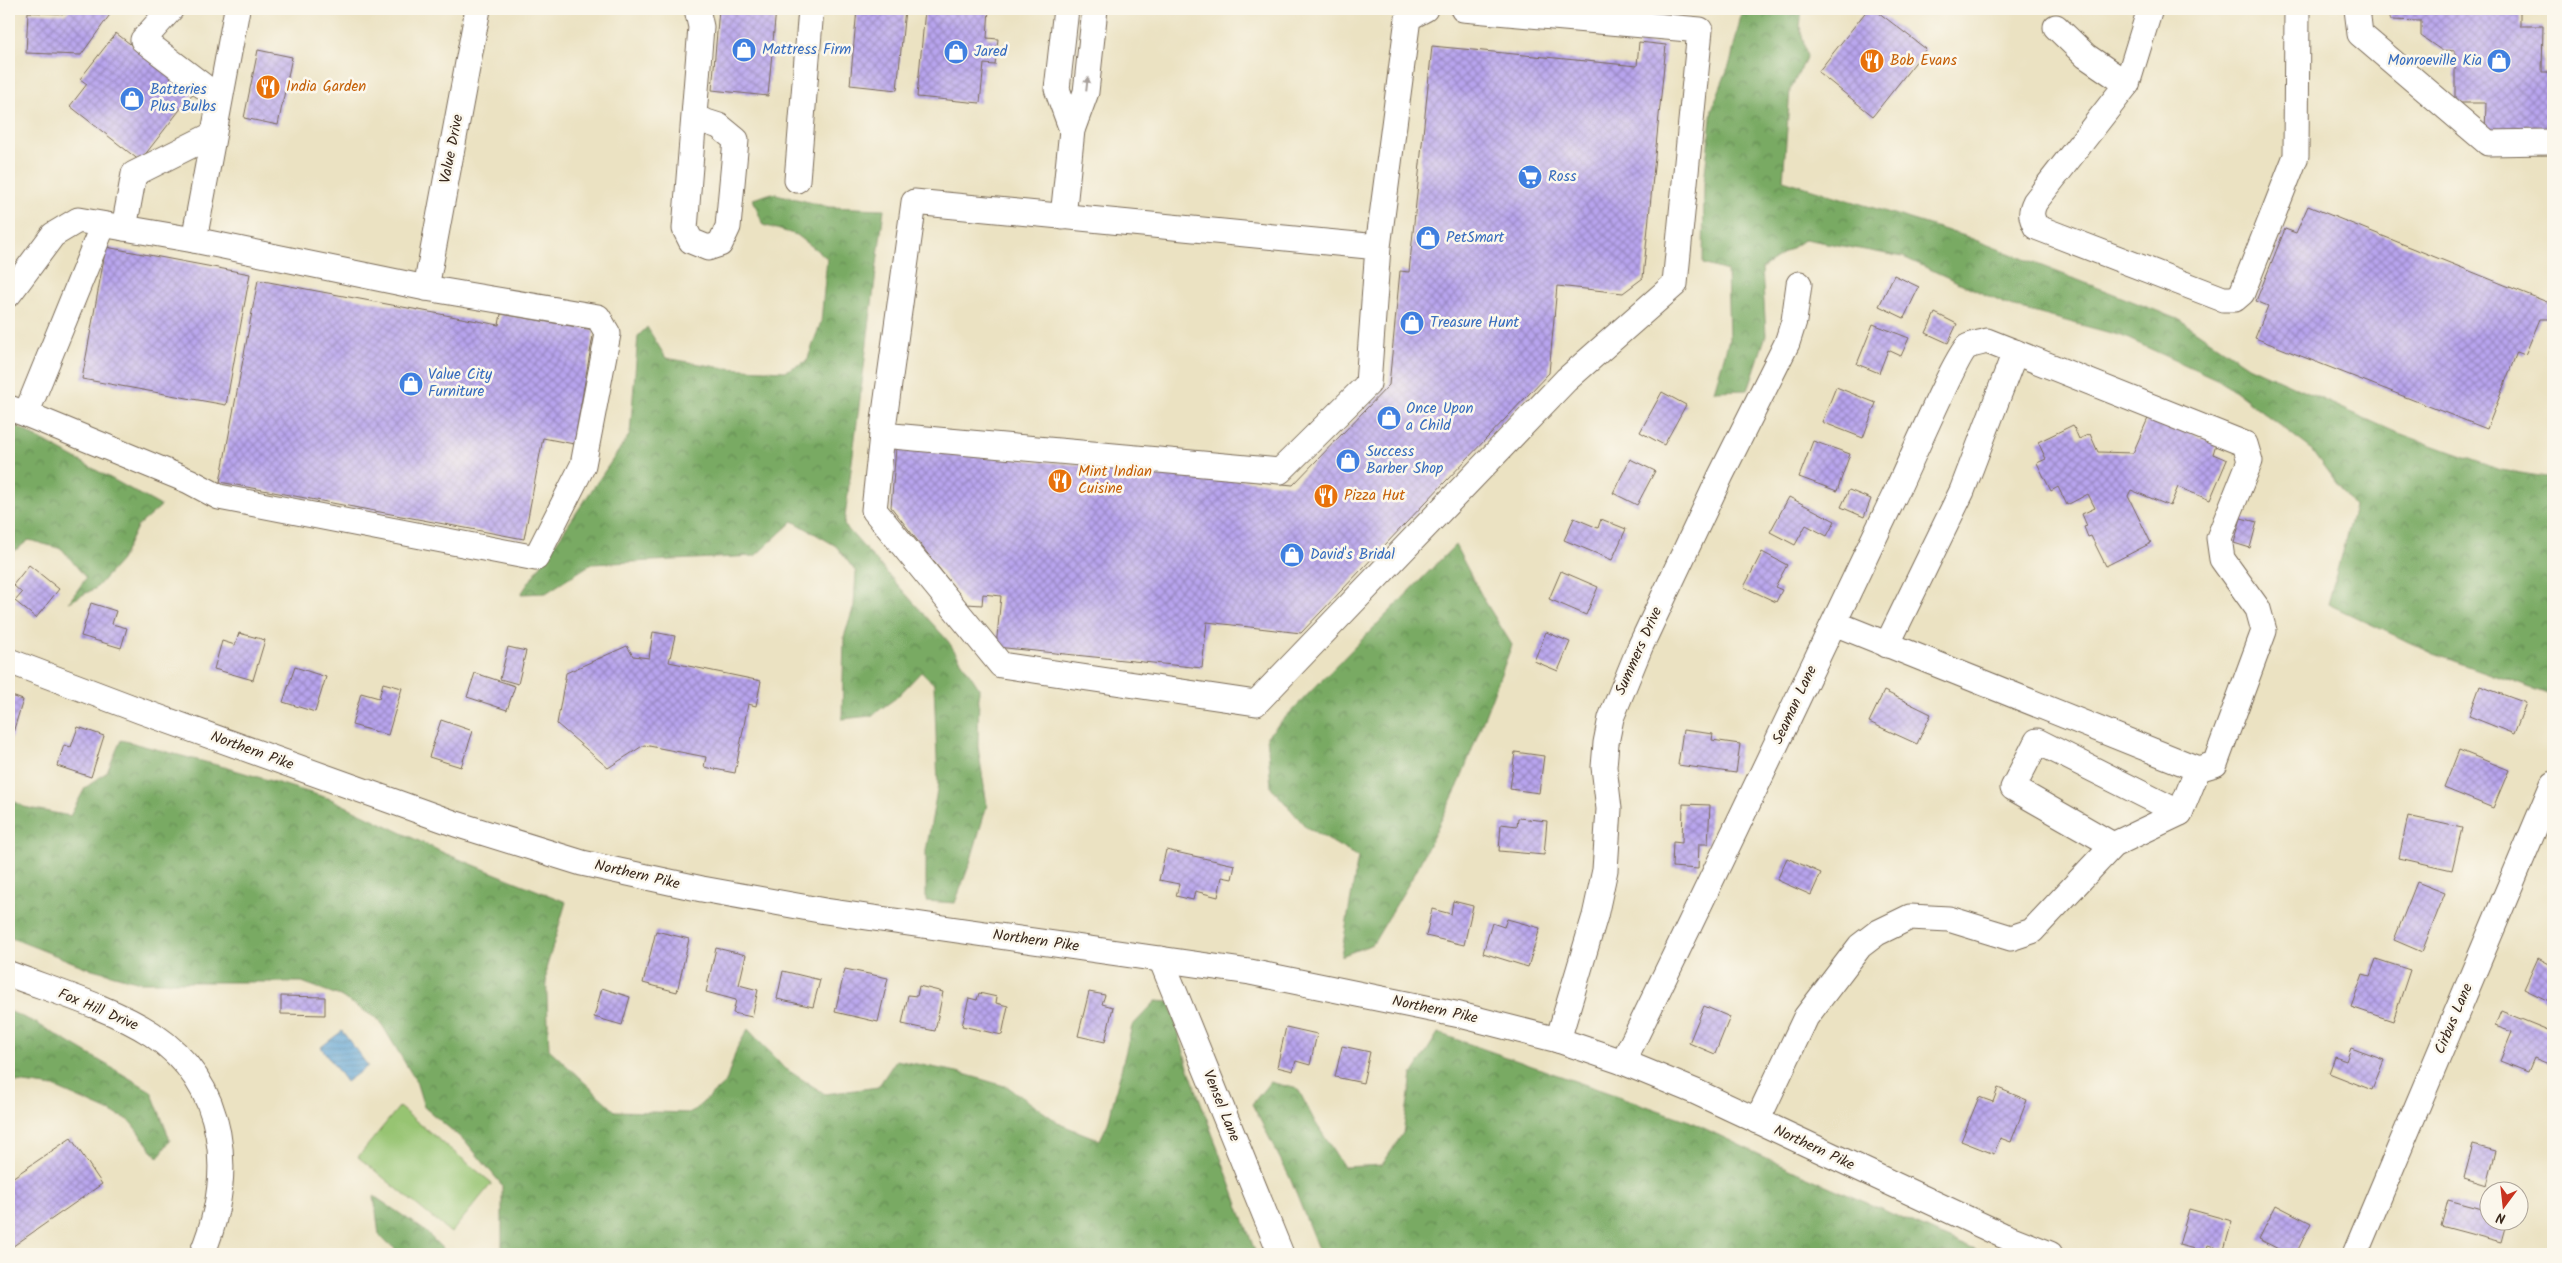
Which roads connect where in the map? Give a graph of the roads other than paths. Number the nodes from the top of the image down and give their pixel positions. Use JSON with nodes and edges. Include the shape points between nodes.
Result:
{"nodes":[{"id":1,"x":171,"y":9,"type":"edge"},
{"id":2,"x":478,"y":9,"type":"edge"},
{"id":3,"x":698,"y":9,"type":"edge"},
{"id":4,"x":811,"y":9,"type":"edge"},
{"id":5,"x":1066,"y":9,"type":"edge"},
{"id":6,"x":1095,"y":9,"type":"edge"},
{"id":7,"x":1425,"y":9,"type":"edge"},
{"id":8,"x":1463,"y":9,"type":"edge"},
{"id":9,"x":2150,"y":9,"type":"edge"},
{"id":10,"x":2297,"y":9,"type":"edge"},
{"id":11,"x":2357,"y":9,"type":"edge"},
{"id":12,"x":235,"y":10,"type":"edge"},
{"id":13,"x":2056,"y":27,"type":"dead end"},
{"id":14,"x":2127,"y":84,"type":"junction"},
{"id":15,"x":219,"y":98,"type":"junction"},
{"id":16,"x":694,"y":118,"type":"dead end"},
{"id":17,"x":1072,"y":130,"type":"junction"},
{"id":18,"x":212,"y":135,"type":"junction"},
{"id":19,"x":2553,"y":142,"type":"edge"},
{"id":20,"x":797,"y":180,"type":"dead end"},
{"id":21,"x":1064,"y":217,"type":"junction"},
{"id":22,"x":114,"y":226,"type":"junction"},
{"id":23,"x":194,"y":240,"type":"junction"},
{"id":24,"x":1378,"y":247,"type":"junction"},
{"id":25,"x":1799,"y":284,"type":"dead end"},
{"id":26,"x":426,"y":288,"type":"junction"},
{"id":27,"x":9,"y":294,"type":"edge"},
{"id":28,"x":2015,"y":352,"type":"junction"},
{"id":29,"x":18,"y":411,"type":"edge"},
{"id":30,"x":882,"y":435,"type":"junction"},
{"id":31,"x":1834,"y":623,"type":"junction"},
{"id":32,"x":1887,"y":645,"type":"junction"},
{"id":33,"x":9,"y":661,"type":"edge"},
{"id":34,"x":2198,"y":769,"type":"junction"},
{"id":35,"x":2553,"y":784,"type":"edge"},
{"id":36,"x":2180,"y":813,"type":"junction"},
{"id":37,"x":2113,"y":845,"type":"junction"},
{"id":38,"x":1161,"y":959,"type":"junction"},
{"id":39,"x":9,"y":974,"type":"edge"},
{"id":40,"x":1558,"y":1040,"type":"junction"},
{"id":41,"x":1623,"y":1062,"type":"junction"},
{"id":42,"x":1757,"y":1121,"type":"junction"},
{"id":43,"x":202,"y":1254,"type":"edge"},
{"id":44,"x":1281,"y":1254,"type":"edge"},
{"id":45,"x":2050,"y":1254,"type":"edge"},
{"id":46,"x":2355,"y":1254,"type":"edge"}],
"edges":[{"from":1,"to":15,"type":"street","via":[[143,40]]},
{"from":2,"to":26,"type":"street","name":"Value Drive"},
{"from":3,"to":16,"type":"street","via":[[701,27]]},
{"from":4,"to":20,"type":"street"},
{"from":5,"to":17,"type":"street","via":[[1057,89]]},
{"from":17,"to":6,"type":"street","one_way":true,"via":[[1086,92]]},
{"from":7,"to":24,"type":"street","via":[[1408,18]]},
{"from":8,"to":30,"type":"street","via":[[1700,30],[1675,284],[1566,380],[1256,703],[1001,664],[874,510]]},
{"from":9,"to":14,"type":"street"},
{"from":10,"to":14,"type":"street","via":[[2296,156],[2242,293],[2235,299],[2223,299],[2036,227],[2031,210],[2035,202]]},
{"from":11,"to":19,"type":"street","via":[[2360,34],[2488,144]]},
{"from":12,"to":15,"type":"street"},
{"from":13,"to":14,"type":"street","via":[[2091,61]]},
{"from":15,"to":18,"type":"street"},
{"from":17,"to":21,"type":"street"},
{"from":18,"to":22,"type":"street","via":[[134,174]]},
{"from":18,"to":23,"type":"street"},
{"from":21,"to":24,"type":"street"},
{"from":21,"to":30,"type":"street","via":[[914,202]]},
{"from":22,"to":23,"type":"street"},
{"from":22,"to":27,"type":"street","via":[[78,220],[53,235]]},
{"from":22,"to":29,"type":"street"},
{"from":23,"to":26,"type":"street"},
{"from":24,"to":30,"type":"street","via":[[1368,384],[1280,471]]},
{"from":25,"to":40,"type":"street","name":"Summers Drive","via":[[1787,343],[1640,647],[1611,718],[1604,767],[1609,809],[1605,870],[1595,916]]},
{"from":26,"to":29,"type":"street","via":[[598,317],[608,334],[583,465],[536,558],[219,497],[189,481]]},
{"from":28,"to":31,"type":"street","name":"Seaman Lane","via":[[1987,342],[1967,347],[1958,359]]},
{"from":28,"to":32,"type":"street","via":[[1962,490]]},
{"from":28,"to":34,"type":"street","via":[[2245,444],[2250,461],[2219,538],[2222,559],[2258,608],[2264,631],[2215,764]]},
{"from":31,"to":32,"type":"street"},
{"from":31,"to":41,"type":"street","name":"Seaman Lane"},
{"from":32,"to":34,"type":"street"},
{"from":33,"to":38,"type":"street","name":"Northern Pike","via":[[447,820],[582,863],[702,890],[825,911]]},
{"from":34,"to":36,"type":"street"},
{"from":35,"to":46,"type":"street","name":"Cirbus Lane"},
{"from":36,"to":37,"type":"street"},
{"from":36,"to":37,"type":"street","via":[[2037,741],[2013,788]]},
{"from":37,"to":42,"type":"street","via":[[2032,931],[2011,938],[1949,919],[1910,917],[1877,933],[1860,946],[1806,1017]]},
{"from":38,"to":40,"type":"street","name":"Northern Pike","via":[[1250,972],[1460,1015]]},
{"from":38,"to":44,"type":"street","name":"Vensel Lane"},
{"from":39,"to":43,"type":"street","name":"Fox Hill Drive","via":[[124,1018],[171,1049],[190,1070],[214,1114],[222,1154],[220,1190]]},
{"from":40,"to":41,"type":"street","name":"Northern Pike"},
{"from":41,"to":42,"type":"street","name":"Northern Pike"},
{"from":42,"to":45,"type":"street","name":"Northern Pike","via":[[2002,1236]]}]}
